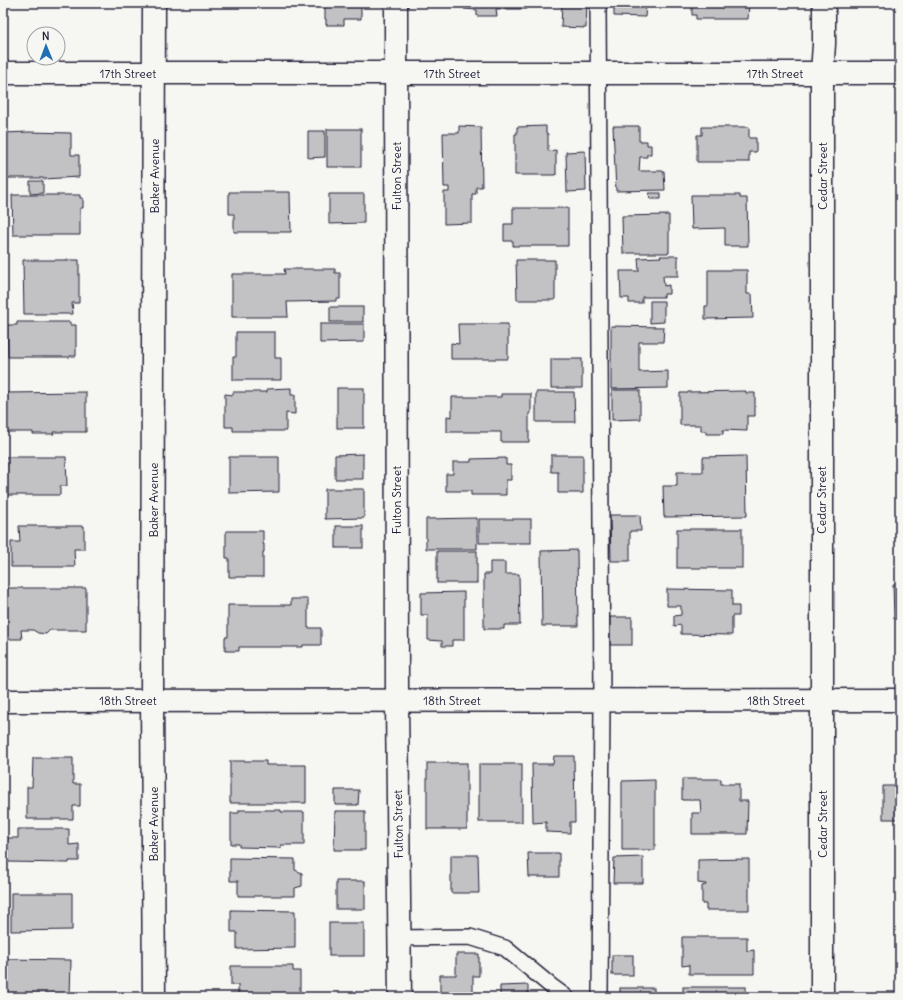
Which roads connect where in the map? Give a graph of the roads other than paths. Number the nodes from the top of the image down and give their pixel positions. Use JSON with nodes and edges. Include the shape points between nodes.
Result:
{"nodes":[{"id":1,"x":154,"y":3,"type":"edge"},
{"id":2,"x":396,"y":3,"type":"edge"},
{"id":3,"x":598,"y":3,"type":"edge"},
{"id":4,"x":824,"y":3,"type":"edge"},
{"id":5,"x":3,"y":73,"type":"edge"},
{"id":6,"x":154,"y":73,"type":"junction"},
{"id":7,"x":396,"y":73,"type":"junction"},
{"id":8,"x":599,"y":73,"type":"junction"},
{"id":9,"x":822,"y":73,"type":"junction"},
{"id":10,"x":900,"y":73,"type":"edge"},
{"id":11,"x":3,"y":700,"type":"edge"},
{"id":12,"x":152,"y":700,"type":"junction"},
{"id":13,"x":397,"y":700,"type":"junction"},
{"id":14,"x":602,"y":700,"type":"junction"},
{"id":15,"x":821,"y":700,"type":"junction"},
{"id":16,"x":900,"y":700,"type":"edge"},
{"id":17,"x":399,"y":938,"type":"junction"},
{"id":18,"x":154,"y":997,"type":"edge"},
{"id":19,"x":400,"y":997,"type":"edge"},
{"id":20,"x":566,"y":997,"type":"edge"},
{"id":21,"x":600,"y":997,"type":"edge"},
{"id":22,"x":822,"y":997,"type":"edge"}],
"edges":[{"from":1,"to":6,"type":"street","name":"Baker Avenue"},
{"from":2,"to":7,"type":"street","name":"Fulton Street"},
{"from":3,"to":8,"type":"lane"},
{"from":4,"to":9,"type":"street","name":"Cedar Street"},
{"from":5,"to":6,"type":"street","name":"17th Street"},
{"from":6,"to":7,"type":"street","name":"17th Street"},
{"from":6,"to":12,"type":"street","name":"Baker Avenue"},
{"from":7,"to":8,"type":"street","name":"17th Street"},
{"from":7,"to":13,"type":"street","name":"Fulton Street"},
{"from":8,"to":9,"type":"street","name":"17th Street"},
{"from":8,"to":14,"type":"lane"},
{"from":9,"to":10,"type":"street","name":"17th Street"},
{"from":9,"to":15,"type":"street","name":"Cedar Street"},
{"from":11,"to":12,"type":"street","name":"18th Street"},
{"from":12,"to":13,"type":"street","name":"18th Street"},
{"from":12,"to":18,"type":"street","name":"Baker Avenue"},
{"from":13,"to":14,"type":"street","name":"18th Street"},
{"from":13,"to":17,"type":"street","name":"Fulton Street"},
{"from":14,"to":15,"type":"street","name":"18th Street"},
{"from":14,"to":21,"type":"lane"},
{"from":15,"to":16,"type":"street","name":"18th Street"},
{"from":15,"to":22,"type":"street","name":"Cedar Street"},
{"from":17,"to":19,"type":"street","name":"Fulton Street"},
{"from":17,"to":20,"type":"lane","via":[[470,937],[505,948]]}]}
